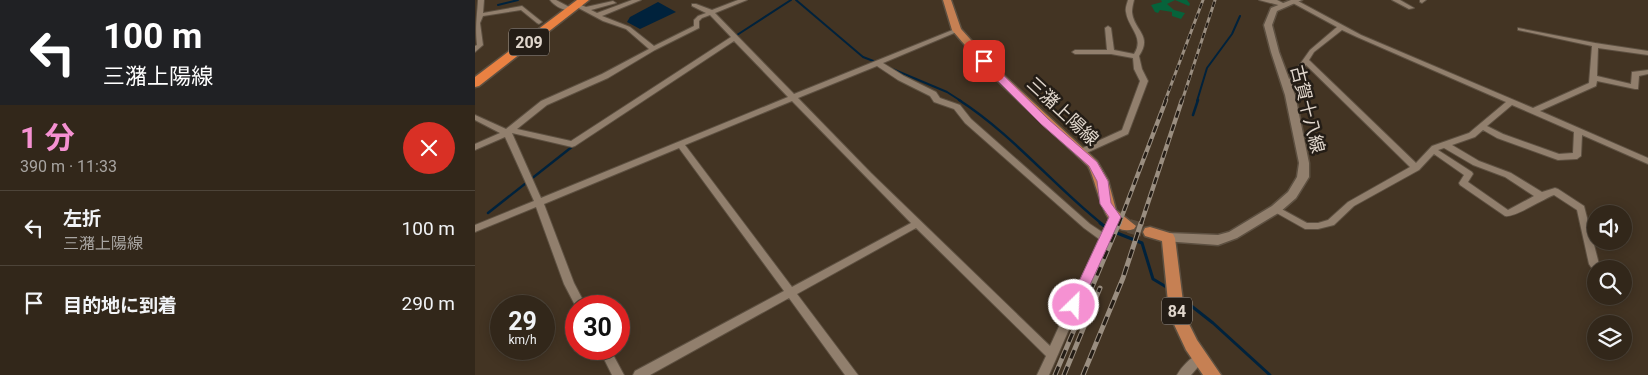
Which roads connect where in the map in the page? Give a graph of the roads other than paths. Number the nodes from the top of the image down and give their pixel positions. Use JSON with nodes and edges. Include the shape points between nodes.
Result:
{"nodes":[{"id":1,"x":482,"y":0,"type":"edge"},
{"id":2,"x":553,"y":0,"type":"edge"},
{"id":3,"x":744,"y":0,"type":"edge"},
{"id":4,"x":947,"y":0,"type":"edge"},
{"id":5,"x":1131,"y":0,"type":"edge"},
{"id":6,"x":1264,"y":0,"type":"edge"},
{"id":7,"x":1296,"y":0,"type":"edge"},
{"id":8,"x":1395,"y":0,"type":"edge"},
{"id":9,"x":635,"y":2,"type":"edge"},
{"id":10,"x":620,"y":4,"type":"edge"},
{"id":11,"x":1282,"y":4,"type":"junction"},
{"id":12,"x":694,"y":5,"type":"dead end"},
{"id":13,"x":579,"y":6,"type":"edge"},
{"id":14,"x":599,"y":6,"type":"junction"},
{"id":15,"x":1411,"y":8,"type":"dead end"},
{"id":16,"x":608,"y":11,"type":"junction"},
{"id":17,"x":711,"y":12,"type":"junction"},
{"id":18,"x":621,"y":14,"type":"dead end"},
{"id":19,"x":480,"y":15,"type":"junction"},
{"id":20,"x":598,"y":15,"type":"junction"},
{"id":21,"x":556,"y":22,"type":"junction"},
{"id":22,"x":1341,"y":27,"type":"junction"},
{"id":23,"x":1108,"y":28,"type":"dead end"},
{"id":24,"x":1520,"y":29,"type":"dead end"},
{"id":25,"x":957,"y":30,"type":"junction"},
{"id":26,"x":734,"y":38,"type":"junction"},
{"id":27,"x":1595,"y":45,"type":"junction"},
{"id":28,"x":653,"y":49,"type":"junction"},
{"id":29,"x":475,"y":50,"type":"edge"},
{"id":30,"x":1075,"y":52,"type":"dead end"},
{"id":31,"x":1111,"y":52,"type":"junction"},
{"id":32,"x":1648,"y":53,"type":"edge"},
{"id":33,"x":1136,"y":56,"type":"junction"},
{"id":34,"x":1305,"y":60,"type":"junction"},
{"id":35,"x":878,"y":63,"type":"junction"},
{"id":36,"x":1648,"y":72,"type":"edge"},
{"id":37,"x":1594,"y":78,"type":"junction"},
{"id":38,"x":475,"y":83,"type":"edge"},
{"id":39,"x":1287,"y":88,"type":"junction"},
{"id":40,"x":793,"y":98,"type":"junction"},
{"id":41,"x":1511,"y":102,"type":"junction"},
{"id":42,"x":1533,"y":112,"type":"junction"},
{"id":43,"x":475,"y":118,"type":"edge"},
{"id":44,"x":1483,"y":127,"type":"junction"},
{"id":45,"x":1578,"y":131,"type":"junction"},
{"id":46,"x":508,"y":132,"type":"junction"},
{"id":47,"x":681,"y":144,"type":"junction"},
{"id":48,"x":1444,"y":144,"type":"junction"},
{"id":49,"x":475,"y":147,"type":"edge"},
{"id":50,"x":1433,"y":150,"type":"junction"},
{"id":51,"x":1079,"y":153,"type":"junction"},
{"id":52,"x":1648,"y":161,"type":"edge"},
{"id":53,"x":1416,"y":168,"type":"junction"},
{"id":54,"x":1541,"y":196,"type":"junction"},
{"id":55,"x":539,"y":202,"type":"junction"},
{"id":56,"x":1276,"y":209,"type":"junction"},
{"id":57,"x":1115,"y":217,"type":"junction"},
{"id":58,"x":918,"y":223,"type":"junction"},
{"id":59,"x":1129,"y":226,"type":"tunnel mouth"},
{"id":60,"x":475,"y":229,"type":"edge"},
{"id":61,"x":1150,"y":232,"type":"tunnel mouth"},
{"id":62,"x":1104,"y":238,"type":"junction"},
{"id":63,"x":1168,"y":238,"type":"junction"},
{"id":64,"x":1593,"y":260,"type":"edge"},
{"id":65,"x":791,"y":292,"type":"junction"},
{"id":66,"x":575,"y":295,"type":"edge"},
{"id":67,"x":1052,"y":355,"type":"junction"},
{"id":68,"x":1199,"y":359,"type":"junction"},
{"id":69,"x":610,"y":360,"type":"edge"},
{"id":70,"x":619,"y":375,"type":"edge"},
{"id":71,"x":639,"y":375,"type":"edge"},
{"id":72,"x":851,"y":375,"type":"edge"},
{"id":73,"x":1043,"y":375,"type":"edge"},
{"id":74,"x":1183,"y":375,"type":"edge"},
{"id":75,"x":1213,"y":375,"type":"edge"}],
"edges":[{"from":1,"to":19,"type":"street"},
{"from":2,"to":13,"type":"street"},
{"from":3,"to":17,"type":"street"},
{"from":4,"to":25,"type":"main road","name":"三潴上陽線"},
{"from":5,"to":33,"type":"street","via":[[1129,12],[1142,39]]},
{"from":6,"to":11,"type":"street"},
{"from":7,"to":11,"type":"main road"},
{"from":7,"to":22,"type":"street"},
{"from":8,"to":15,"type":"street"},
{"from":9,"to":10,"type":"street"},
{"from":10,"to":14,"type":"street"},
{"from":10,"to":16,"type":"street"},
{"from":11,"to":39,"type":"main road","name":"古賀十八線","via":[[1274,10],[1268,25]]},
{"from":12,"to":17,"type":"street"},
{"from":13,"to":14,"type":"street"},
{"from":13,"to":20,"type":"street"},
{"from":13,"to":21,"type":"highway","number":"209"},
{"from":14,"to":16,"type":"street"},
{"from":16,"to":18,"type":"street"},
{"from":16,"to":20,"type":"street"},
{"from":17,"to":26,"type":"street"},
{"from":17,"to":28,"type":"street","via":[[695,21],[697,27]]},
{"from":19,"to":21,"type":"street","via":[[522,8],[539,22]]},
{"from":19,"to":29,"type":"street","via":[[477,23],[480,45]]},
{"from":20,"to":28,"type":"street","via":[[628,28]]},
{"from":21,"to":38,"type":"highway","number":"209"},
{"from":22,"to":34,"type":"street"},
{"from":22,"to":41,"type":"street"},
{"from":23,"to":31,"type":"street"},
{"from":24,"to":27,"type":"street"},
{"from":25,"to":35,"type":"street"},
{"from":25,"to":51,"type":"main road","name":"三潴上陽線","via":[[993,71]]},
{"from":26,"to":40,"type":"street"},
{"from":26,"to":46,"type":"street","via":[[572,144]]},
{"from":27,"to":32,"type":"street"},
{"from":27,"to":37,"type":"street"},
{"from":28,"to":46,"type":"street","via":[[605,76],[544,103]]},
{"from":30,"to":31,"type":"street"},
{"from":31,"to":33,"type":"street"},
{"from":33,"to":51,"type":"street","via":[[1144,81],[1125,132]]},
{"from":34,"to":39,"type":"street"},
{"from":34,"to":53,"type":"street"},
{"from":35,"to":40,"type":"street"},
{"from":35,"to":62,"type":"street","via":[[933,94],[937,100],[957,107],[968,121]]},
{"from":36,"to":37,"type":"street","via":[[1635,74],[1635,87]]},
{"from":37,"to":42,"type":"street","via":[[1593,84]]},
{"from":39,"to":56,"type":"main road","name":"古賀十八線","via":[[1304,163],[1303,177]]},
{"from":40,"to":47,"type":"street"},
{"from":40,"to":58,"type":"street"},
{"from":41,"to":42,"type":"street"},
{"from":41,"to":44,"type":"street"},
{"from":42,"to":45,"type":"street"},
{"from":43,"to":46,"type":"street"},
{"from":44,"to":45,"type":"street","via":[[1558,157],[1577,156]]},
{"from":44,"to":48,"type":"street","via":[[1472,135]]},
{"from":45,"to":52,"type":"street"},
{"from":46,"to":49,"type":"street"},
{"from":46,"to":55,"type":"street"},
{"from":47,"to":55,"type":"street"},
{"from":47,"to":65,"type":"street"},
{"from":48,"to":50,"type":"street"},
{"from":48,"to":54,"type":"street","via":[[1508,175]]},
{"from":50,"to":53,"type":"street"},
{"from":50,"to":54,"type":"street","via":[[1469,174],[1463,183],[1508,214]]},
{"from":51,"to":57,"type":"main road","name":"三潴上陽線","via":[[1093,164],[1099,174],[1105,204]]},
{"from":53,"to":56,"type":"street","via":[[1351,204],[1331,223],[1305,226]]},
{"from":54,"to":64,"type":"street","via":[[1555,191],[1581,208]]},
{"from":55,"to":60,"type":"street"},
{"from":55,"to":66,"type":"street"},
{"from":56,"to":63,"type":"main road","name":"古賀十八線","via":[[1233,235],[1218,240]]},
{"from":57,"to":59,"type":"main road","name":"三潴上陽線"},
{"from":57,"to":62,"type":"street"},
{"from":58,"to":65,"type":"street"},
{"from":58,"to":67,"type":"street"},
{"from":61,"to":63,"type":"main road"},
{"from":62,"to":67,"type":"street"},
{"from":63,"to":68,"type":"main road","number":"84","via":[[1177,311]]},
{"from":65,"to":71,"type":"street"},
{"from":65,"to":72,"type":"street"},
{"from":67,"to":73,"type":"street"},
{"from":68,"to":74,"type":"street"},
{"from":68,"to":75,"type":"main road","number":"84"},
{"from":69,"to":70,"type":"street"}]}
